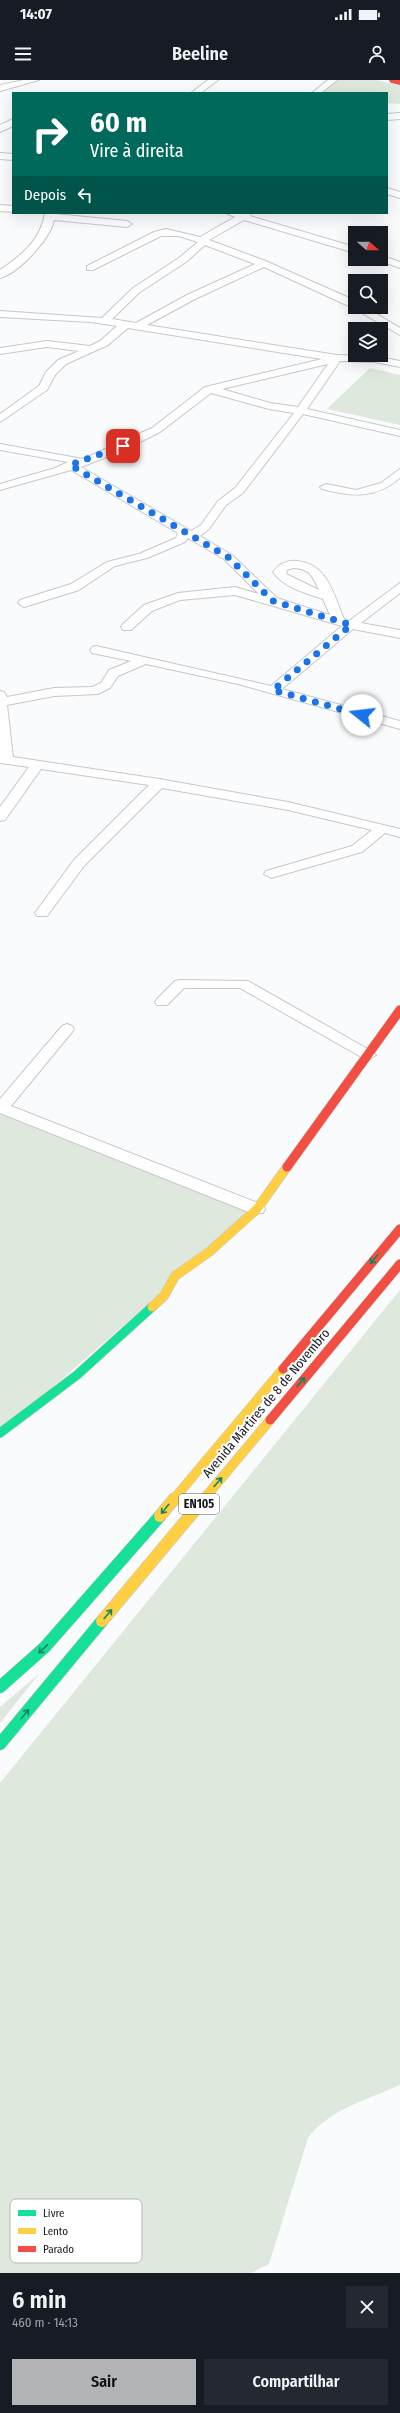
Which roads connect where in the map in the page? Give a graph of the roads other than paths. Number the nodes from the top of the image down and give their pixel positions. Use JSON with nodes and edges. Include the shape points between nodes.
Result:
{"nodes":[{"id":1,"x":35,"y":80,"type":"edge"},
{"id":2,"x":214,"y":80,"type":"edge"},
{"id":3,"x":333,"y":80,"type":"edge"},
{"id":4,"x":392,"y":80,"type":"edge"},
{"id":5,"x":400,"y":82,"type":"edge"},
{"id":6,"x":0,"y":88,"type":"edge"},
{"id":7,"x":196,"y":92,"type":"edge"},
{"id":8,"x":317,"y":92,"type":"edge"},
{"id":9,"x":0,"y":93,"type":"edge"},
{"id":10,"x":12,"y":96,"type":"edge"},
{"id":11,"x":400,"y":116,"type":"edge"},
{"id":12,"x":388,"y":117,"type":"edge"},
{"id":13,"x":12,"y":123,"type":"edge"},
{"id":14,"x":0,"y":129,"type":"edge"},
{"id":15,"x":12,"y":135,"type":"edge"},
{"id":16,"x":0,"y":156,"type":"edge"},
{"id":17,"x":12,"y":157,"type":"edge"},
{"id":18,"x":388,"y":191,"type":"edge"},
{"id":19,"x":400,"y":194,"type":"edge"},
{"id":20,"x":0,"y":208,"type":"edge"},
{"id":21,"x":12,"y":209,"type":"edge"},
{"id":22,"x":96,"y":214,"type":"edge"},
{"id":23,"x":50,"y":215,"type":"edge"},
{"id":24,"x":245,"y":215,"type":"edge"},
{"id":25,"x":89,"y":218,"type":"junction"},
{"id":26,"x":127,"y":224,"type":"dead end"},
{"id":27,"x":203,"y":241,"type":"junction"},
{"id":28,"x":348,"y":248,"type":"edge"},
{"id":29,"x":388,"y":261,"type":"edge"},
{"id":30,"x":261,"y":265,"type":"junction"},
{"id":31,"x":400,"y":265,"type":"edge"},
{"id":32,"x":90,"y":268,"type":"dead end"},
{"id":33,"x":0,"y":275,"type":"edge"},
{"id":34,"x":348,"y":302,"type":"edge"},
{"id":35,"x":0,"y":314,"type":"edge"},
{"id":36,"x":370,"y":314,"type":"edge"},
{"id":37,"x":104,"y":321,"type":"junction"},
{"id":38,"x":126,"y":324,"type":"junction"},
{"id":39,"x":138,"y":326,"type":"junction"},
{"id":40,"x":400,"y":332,"type":"edge"},
{"id":41,"x":93,"y":349,"type":"junction"},
{"id":42,"x":0,"y":351,"type":"edge"},
{"id":43,"x":337,"y":358,"type":"junction"},
{"id":44,"x":400,"y":364,"type":"edge"},
{"id":45,"x":209,"y":389,"type":"junction"},
{"id":46,"x":299,"y":410,"type":"junction"},
{"id":47,"x":0,"y":419,"type":"edge"},
{"id":48,"x":400,"y":433,"type":"edge"},
{"id":49,"x":0,"y":447,"type":"edge"},
{"id":50,"x":82,"y":461,"type":"junction"},
{"id":51,"x":70,"y":465,"type":"junction"},
{"id":52,"x":400,"y":472,"type":"edge"},
{"id":53,"x":326,"y":486,"type":"dead end"},
{"id":54,"x":0,"y":487,"type":"edge"},
{"id":55,"x":186,"y":534,"type":"junction"},
{"id":56,"x":400,"y":587,"type":"edge"},
{"id":57,"x":328,"y":597,"type":"dead end"},
{"id":58,"x":273,"y":601,"type":"junction"},
{"id":59,"x":24,"y":603,"type":"dead end"},
{"id":60,"x":345,"y":623,"type":"junction"},
{"id":61,"x":127,"y":627,"type":"dead end"},
{"id":62,"x":400,"y":634,"type":"edge"},
{"id":63,"x":96,"y":650,"type":"dead end"},
{"id":64,"x":143,"y":661,"type":"junction"},
{"id":65,"x":273,"y":690,"type":"junction"},
{"id":66,"x":0,"y":695,"type":"edge"},
{"id":67,"x":0,"y":702,"type":"edge"},
{"id":68,"x":400,"y":725,"type":"edge"},
{"id":69,"x":4,"y":759,"type":"edge"},
{"id":70,"x":38,"y":764,"type":"junction"},
{"id":71,"x":159,"y":783,"type":"junction"},
{"id":72,"x":0,"y":817,"type":"edge"},
{"id":73,"x":383,"y":828,"type":"junction"},
{"id":74,"x":400,"y":833,"type":"edge"},
{"id":75,"x":271,"y":874,"type":"dead end"},
{"id":76,"x":42,"y":914,"type":"dead end"},
{"id":77,"x":162,"y":1002,"type":"dead end"},
{"id":78,"x":400,"y":1010,"type":"edge"},
{"id":79,"x":67,"y":1029,"type":"dead end"},
{"id":80,"x":368,"y":1055,"type":"junction"},
{"id":81,"x":1,"y":1107,"type":"edge"},
{"id":82,"x":257,"y":1209,"type":"junction"},
{"id":83,"x":400,"y":1229,"type":"edge"},
{"id":84,"x":400,"y":1264,"type":"edge"},
{"id":85,"x":0,"y":1434,"type":"edge"},
{"id":86,"x":0,"y":1686,"type":"edge"},
{"id":87,"x":0,"y":1744,"type":"edge"}],
"edges":[{"from":1,"to":6,"type":"street"},
{"from":2,"to":7,"type":"street"},
{"from":3,"to":8,"type":"street"},
{"from":4,"to":5,"type":"main road"},
{"from":9,"to":10,"type":"street"},
{"from":11,"to":12,"type":"street"},
{"from":13,"to":14,"type":"street"},
{"from":14,"to":15,"type":"street"},
{"from":16,"to":17,"type":"street"},
{"from":18,"to":19,"type":"street"},
{"from":20,"to":21,"type":"street"},
{"from":22,"to":25,"type":"street"},
{"from":23,"to":25,"type":"street"},
{"from":23,"to":33,"type":"street","via":[[46,232],[17,263]]},
{"from":24,"to":27,"type":"street"},
{"from":24,"to":28,"type":"street"},
{"from":25,"to":26,"type":"street"},
{"from":27,"to":30,"type":"street"},
{"from":27,"to":32,"type":"street","via":[[174,232],[160,234]]},
{"from":27,"to":37,"type":"street","via":[[189,257],[140,287]]},
{"from":29,"to":31,"type":"street"},
{"from":30,"to":34,"type":"street"},
{"from":30,"to":39,"type":"street","via":[[191,297]]},
{"from":35,"to":37,"type":"street"},
{"from":36,"to":40,"type":"street"},
{"from":37,"to":38,"type":"street"},
{"from":38,"to":39,"type":"street"},
{"from":38,"to":41,"type":"street"},
{"from":39,"to":43,"type":"street"},
{"from":41,"to":42,"type":"street","via":[[48,344]]},
{"from":41,"to":47,"type":"street","via":[[62,362],[50,374],[43,388]]},
{"from":43,"to":44,"type":"street","via":[[376,359]]},
{"from":43,"to":45,"type":"street"},
{"from":43,"to":46,"type":"street"},
{"from":45,"to":46,"type":"street","via":[[269,406]]},
{"from":45,"to":50,"type":"street","via":[[193,398],[156,430]]},
{"from":46,"to":48,"type":"street"},
{"from":46,"to":55,"type":"street","via":[[291,425],[241,489],[222,504],[211,523],[194,534]]},
{"from":49,"to":50,"type":"street"},
{"from":50,"to":51,"type":"street"},
{"from":51,"to":54,"type":"street"},
{"from":51,"to":55,"type":"street"},
{"from":52,"to":53,"type":"street","via":[[385,484],[356,493]]},
{"from":55,"to":58,"type":"street","via":[[228,557]]},
{"from":55,"to":59,"type":"street","via":[[181,540],[143,556],[111,564],[75,587]]},
{"from":56,"to":60,"type":"street"},
{"from":57,"to":60,"type":"street"},
{"from":58,"to":60,"type":"street"},
{"from":58,"to":61,"type":"street","via":[[236,591],[189,595],[148,608]]},
{"from":60,"to":62,"type":"street"},
{"from":60,"to":65,"type":"street"},
{"from":63,"to":64,"type":"street"},
{"from":64,"to":65,"type":"street"},
{"from":64,"to":67,"type":"street","via":[[112,673],[106,685],[94,691],[54,692]]},
{"from":65,"to":68,"type":"street"},
{"from":66,"to":67,"type":"street"},
{"from":67,"to":69,"type":"street"},
{"from":69,"to":70,"type":"street"},
{"from":70,"to":71,"type":"street"},
{"from":70,"to":72,"type":"street"},
{"from":71,"to":73,"type":"street","via":[[288,806]]},
{"from":71,"to":76,"type":"street","via":[[79,863]]},
{"from":73,"to":74,"type":"street"},
{"from":73,"to":75,"type":"street","via":[[357,849]]},
{"from":77,"to":80,"type":"street","via":[[180,984],[243,984]]},
{"from":78,"to":80,"type":"main road"},
{"from":79,"to":81,"type":"street"},
{"from":80,"to":82,"type":"main road"},
{"from":81,"to":82,"type":"street"},
{"from":82,"to":85,"type":"main road","via":[[209,1252],[175,1276],[164,1296],[77,1376]]},
{"from":83,"to":86,"type":"main road","name":"Avenida Mártires de 8 de Novembro","number":"EN105","one_way":true,"via":[[120,1564],[45,1647]]},
{"from":87,"to":84,"type":"main road","name":"Avenida Mártires de 8 de Novembro","number":"EN105","one_way":true}]}
